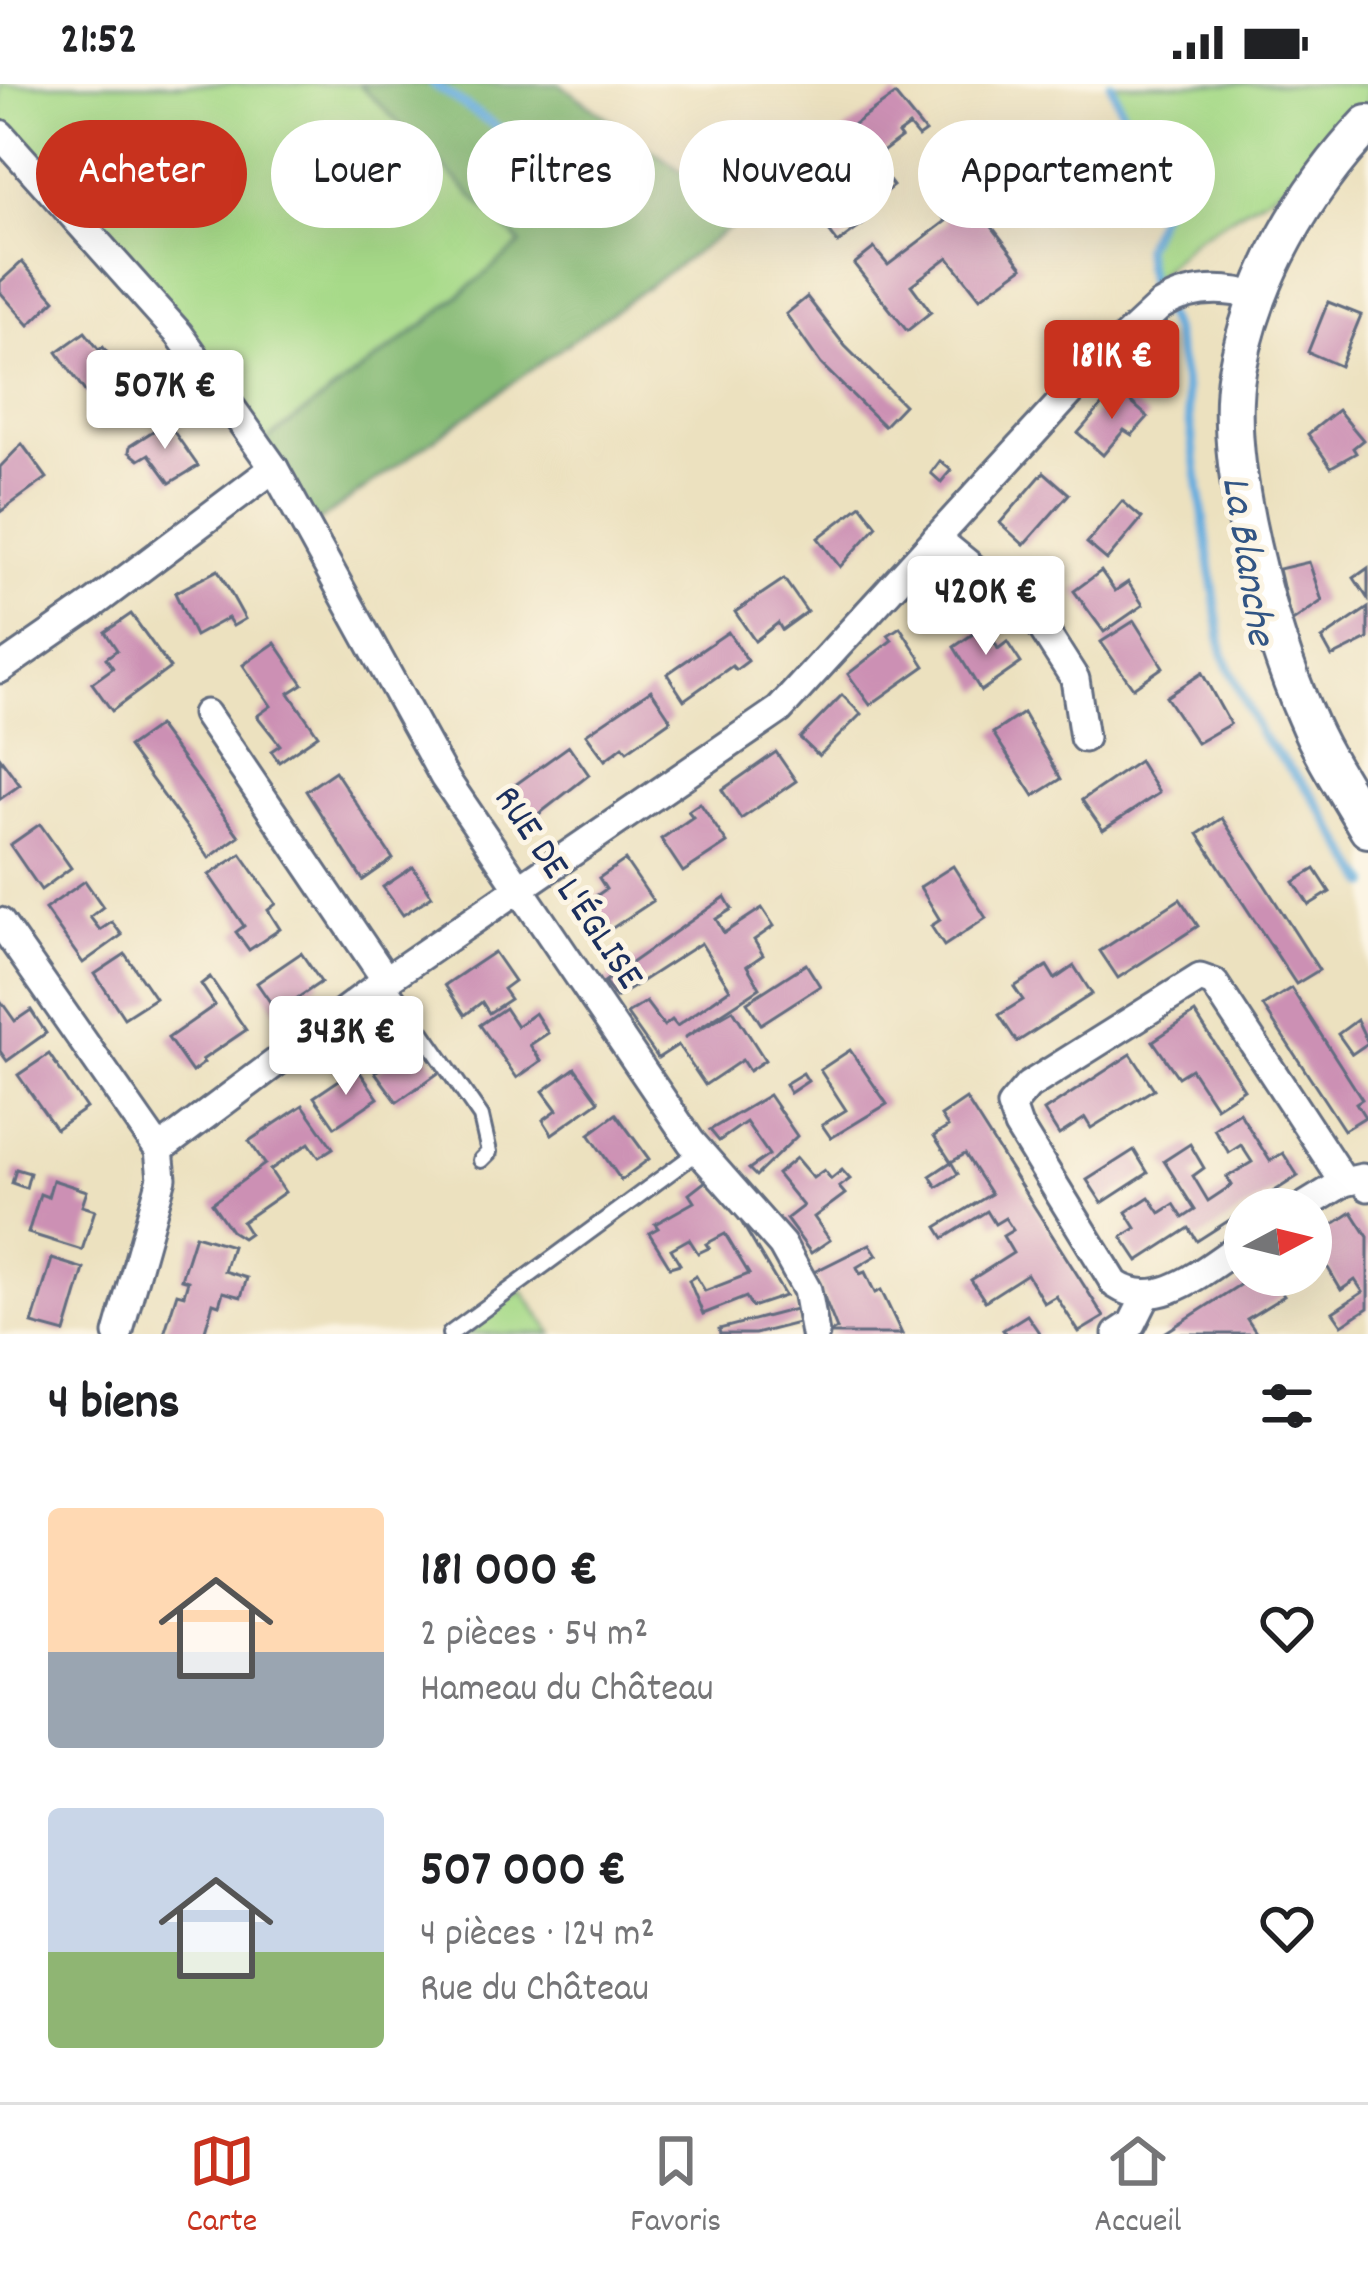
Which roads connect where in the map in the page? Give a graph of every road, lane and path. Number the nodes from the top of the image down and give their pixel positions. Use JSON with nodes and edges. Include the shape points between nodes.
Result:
{"nodes":[{"id":1,"x":1368,"y":124,"type":"edge"},
{"id":2,"x":0,"y":134,"type":"edge"},
{"id":3,"x":1259,"y":297,"type":"junction"},
{"id":4,"x":274,"y":468,"type":"junction"},
{"id":5,"x":936,"y":538,"type":"junction"},
{"id":6,"x":0,"y":669,"type":"edge"},
{"id":7,"x":206,"y":713,"type":"dead end"},
{"id":8,"x":1084,"y":737,"type":"dead end"},
{"id":9,"x":1368,"y":829,"type":"edge"},
{"id":10,"x":520,"y":892,"type":"junction"},
{"id":11,"x":0,"y":922,"type":"edge"},
{"id":12,"x":386,"y":980,"type":"junction"},
{"id":13,"x":159,"y":1150,"type":"junction"},
{"id":14,"x":699,"y":1151,"type":"junction"},
{"id":15,"x":481,"y":1160,"type":"dead end"},
{"id":16,"x":1356,"y":1184,"type":"edge"},
{"id":17,"x":1224,"y":1257,"type":"edge"},
{"id":18,"x":1146,"y":1296,"type":"junction"},
{"id":19,"x":118,"y":1334,"type":"edge"},
{"id":20,"x":450,"y":1334,"type":"edge"},
{"id":21,"x":815,"y":1334,"type":"edge"},
{"id":22,"x":1117,"y":1334,"type":"edge"}],
"edges":[{"from":1,"to":3,"type":"street","via":[[1291,226]]},
{"from":2,"to":4,"type":"street","name":"RUE DE L'ÉGLISE","via":[[179,334]]},
{"from":3,"to":5,"type":"street","via":[[1221,288],[1159,308]]},
{"from":3,"to":9,"type":"street","via":[[1237,372],[1234,432],[1249,530],[1275,639],[1307,721]]},
{"from":4,"to":6,"type":"street"},
{"from":4,"to":10,"type":"street","name":"RUE DE L'ÉGLISE","via":[[444,777]]},
{"from":5,"to":8,"type":"street","via":[[1038,621],[1075,679]]},
{"from":5,"to":10,"type":"street","via":[[779,710]]},
{"from":7,"to":12,"type":"street"},
{"from":10,"to":12,"type":"street"},
{"from":10,"to":14,"type":"street","name":"RUE DE L'ÉGLISE"},
{"from":11,"to":13,"type":"street"},
{"from":12,"to":13,"type":"street"},
{"from":12,"to":15,"type":"lane","via":[[481,1117],[489,1152]]},
{"from":13,"to":19,"type":"street","via":[[162,1178]]},
{"from":14,"to":20,"type":"lane"},
{"from":14,"to":21,"type":"street","name":"RUE DE L'ÉGLISE","via":[[782,1244],[807,1290]]},
{"from":16,"to":18,"type":"street","via":[[1214,983],[1200,978],[1028,1086],[1011,1106],[1115,1284]]},
{"from":17,"to":18,"type":"street"},
{"from":18,"to":22,"type":"street"}]}
